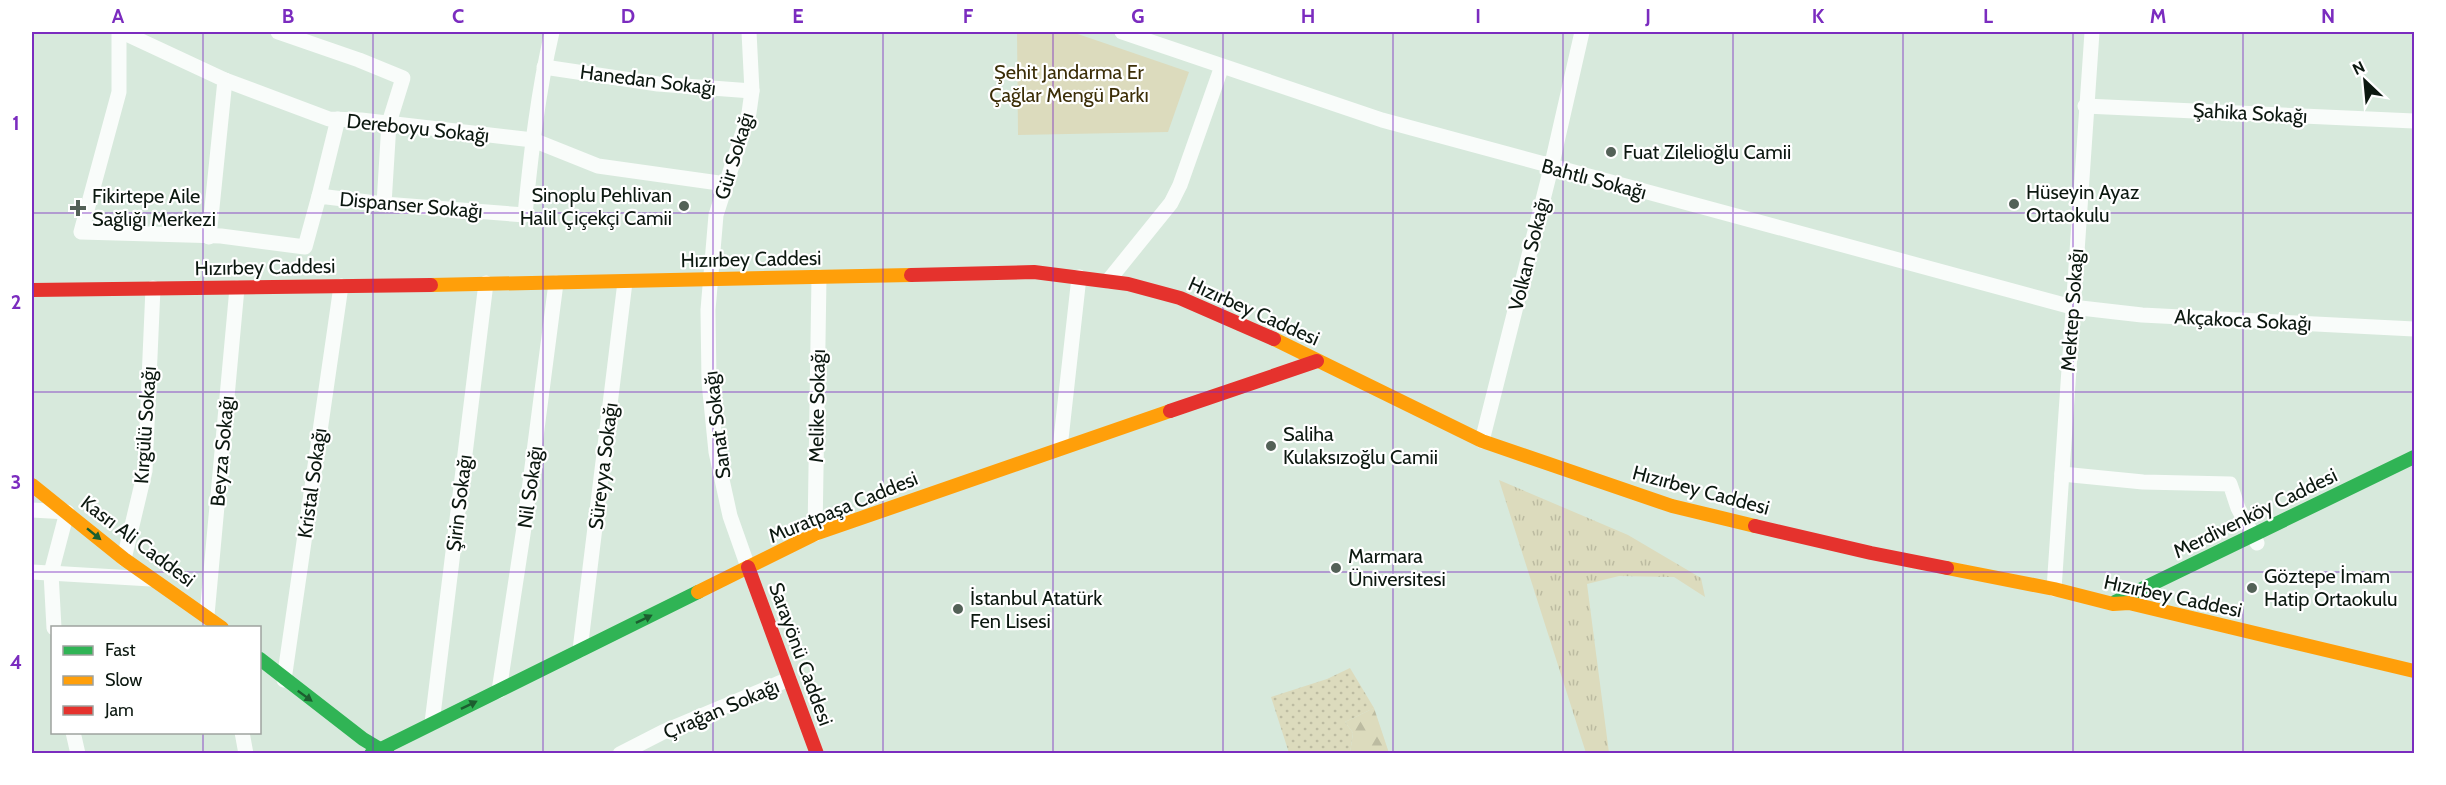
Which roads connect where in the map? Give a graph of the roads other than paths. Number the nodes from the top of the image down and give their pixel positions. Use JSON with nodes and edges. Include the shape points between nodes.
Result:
{"nodes":[{"id":1,"x":120,"y":32,"type":"edge"},
{"id":2,"x":278,"y":32,"type":"edge"},
{"id":3,"x":552,"y":32,"type":"edge"},
{"id":4,"x":749,"y":32,"type":"edge"},
{"id":5,"x":1122,"y":32,"type":"edge"},
{"id":6,"x":1581,"y":32,"type":"edge"},
{"id":7,"x":2092,"y":32,"type":"edge"},
{"id":8,"x":1222,"y":66,"type":"junction"},
{"id":9,"x":544,"y":67,"type":"junction"},
{"id":10,"x":225,"y":80,"type":"junction"},
{"id":11,"x":752,"y":91,"type":"junction"},
{"id":12,"x":2085,"y":106,"type":"junction"},
{"id":13,"x":338,"y":119,"type":"junction"},
{"id":14,"x":2415,"y":121,"type":"edge"},
{"id":15,"x":389,"y":123,"type":"junction"},
{"id":16,"x":533,"y":140,"type":"junction"},
{"id":17,"x":1551,"y":168,"type":"junction"},
{"id":18,"x":726,"y":184,"type":"junction"},
{"id":19,"x":319,"y":196,"type":"junction"},
{"id":20,"x":384,"y":204,"type":"junction"},
{"id":21,"x":209,"y":237,"type":"junction"},
{"id":22,"x":819,"y":277,"type":"junction"},
{"id":23,"x":1079,"y":277,"type":"junction"},
{"id":24,"x":711,"y":280,"type":"junction"},
{"id":25,"x":1108,"y":281,"type":"junction"},
{"id":26,"x":625,"y":282,"type":"junction"},
{"id":27,"x":486,"y":283,"type":"junction"},
{"id":28,"x":556,"y":283,"type":"junction"},
{"id":29,"x":341,"y":286,"type":"junction"},
{"id":30,"x":153,"y":288,"type":"junction"},
{"id":31,"x":237,"y":288,"type":"junction"},
{"id":32,"x":32,"y":291,"type":"edge"},
{"id":33,"x":2072,"y":307,"type":"junction"},
{"id":34,"x":2415,"y":329,"type":"edge"},
{"id":35,"x":1317,"y":361,"type":"junction"},
{"id":36,"x":1482,"y":441,"type":"junction"},
{"id":37,"x":1060,"y":448,"type":"junction"},
{"id":38,"x":2415,"y":457,"type":"edge"},
{"id":39,"x":2415,"y":469,"type":"edge"},
{"id":40,"x":2062,"y":474,"type":"junction"},
{"id":41,"x":32,"y":485,"type":"edge"},
{"id":42,"x":32,"y":510,"type":"edge"},
{"id":43,"x":67,"y":512,"type":"junction"},
{"id":44,"x":815,"y":534,"type":"junction"},
{"id":45,"x":2255,"y":539,"type":"junction"},
{"id":46,"x":124,"y":559,"type":"junction"},
{"id":47,"x":748,"y":567,"type":"junction"},
{"id":48,"x":32,"y":572,"type":"edge"},
{"id":49,"x":51,"y":573,"type":"junction"},
{"id":50,"x":152,"y":579,"type":"junction"},
{"id":51,"x":2054,"y":590,"type":"junction"},
{"id":52,"x":2129,"y":603,"type":"junction"},
{"id":53,"x":2113,"y":604,"type":"junction"},
{"id":54,"x":207,"y":615,"type":"junction"},
{"id":55,"x":54,"y":626,"type":"edge"},
{"id":56,"x":221,"y":626,"type":"edge"},
{"id":57,"x":580,"y":650,"type":"junction"},
{"id":58,"x":261,"y":660,"type":"edge"},
{"id":59,"x":2415,"y":670,"type":"edge"},
{"id":60,"x":284,"y":680,"type":"junction"},
{"id":61,"x":789,"y":680,"type":"junction"},
{"id":62,"x":499,"y":691,"type":"junction"},
{"id":63,"x":432,"y":723,"type":"junction"},
{"id":64,"x":73,"y":734,"type":"edge"},
{"id":65,"x":242,"y":734,"type":"edge"},
{"id":66,"x":379,"y":752,"type":"edge"},
{"id":67,"x":78,"y":753,"type":"edge"},
{"id":68,"x":246,"y":753,"type":"edge"},
{"id":69,"x":620,"y":753,"type":"edge"},
{"id":70,"x":817,"y":753,"type":"edge"}],
"edges":[{"from":1,"to":10,"type":"street","name":"Dereboyu Sokağı"},
{"from":1,"to":21,"type":"street","name":"Dispanser Sokağı","via":[[119,92],[81,232]]},
{"from":2,"to":15,"type":"street","via":[[403,78]]},
{"from":3,"to":9,"type":"street"},
{"from":4,"to":11,"type":"street","name":"Gür Sokağı"},
{"from":5,"to":8,"type":"street","name":"Bahtlı Sokağı"},
{"from":6,"to":17,"type":"street","name":"Volkan Sokağı"},
{"from":7,"to":12,"type":"street","name":"Mektep Sokağı"},
{"from":8,"to":17,"type":"street","name":"Bahtlı Sokağı","via":[[1382,120]]},
{"from":8,"to":25,"type":"street","via":[[1171,203]]},
{"from":9,"to":11,"type":"street","name":"Hanedan Sokağı","via":[[658,84]]},
{"from":9,"to":16,"type":"street"},
{"from":10,"to":13,"type":"street","name":"Dereboyu Sokağı"},
{"from":10,"to":21,"type":"street"},
{"from":11,"to":18,"type":"street","name":"Gür Sokağı"},
{"from":12,"to":14,"type":"street","name":"Şahika Sokağı"},
{"from":12,"to":33,"type":"street","name":"Mektep Sokağı"},
{"from":13,"to":15,"type":"street","name":"Dereboyu Sokağı"},
{"from":13,"to":19,"type":"street"},
{"from":15,"to":16,"type":"street","name":"Dereboyu Sokağı"},
{"from":15,"to":20,"type":"street"},
{"from":16,"to":18,"type":"street","name":"Dereboyu Sokağı","via":[[598,166]]},
{"from":16,"to":20,"type":"street","name":"Dispanser Sokağı","via":[[525,215]]},
{"from":17,"to":33,"type":"street","name":"Bahtlı Sokağı"},
{"from":17,"to":36,"type":"street","name":"Volkan Sokağı"},
{"from":18,"to":24,"type":"street","name":"Gür Sokağı","via":[[716,215]]},
{"from":19,"to":20,"type":"street","name":"Dispanser Sokağı"},
{"from":19,"to":21,"type":"street","name":"Dispanser Sokağı","via":[[305,247]]},
{"from":22,"to":23,"type":"street","name":"Hızırbey Caddesi","via":[[1034,272]]},
{"from":22,"to":24,"type":"street","name":"Hızırbey Caddesi"},
{"from":22,"to":44,"type":"street","name":"Melike Sokağı"},
{"from":23,"to":25,"type":"street","name":"Hızırbey Caddesi"},
{"from":23,"to":37,"type":"street"},
{"from":24,"to":26,"type":"street","name":"Hızırbey Caddesi"},
{"from":24,"to":47,"type":"street","name":"Sanat Sokağı","via":[[709,382],[716,452],[730,516]]},
{"from":25,"to":35,"type":"street","name":"Hızırbey Caddesi","via":[[1180,298]]},
{"from":26,"to":28,"type":"street","name":"Hızırbey Caddesi"},
{"from":26,"to":57,"type":"street","name":"Süreyya Sokağı"},
{"from":27,"to":28,"type":"street","name":"Hızırbey Caddesi"},
{"from":27,"to":29,"type":"street","name":"Hızırbey Caddesi"},
{"from":27,"to":63,"type":"street","name":"Şirin Sokağı"},
{"from":28,"to":62,"type":"street","name":"Nil Sokağı"},
{"from":29,"to":31,"type":"street","name":"Hızırbey Caddesi"},
{"from":29,"to":60,"type":"street","name":"Kristal Sokağı"},
{"from":30,"to":31,"type":"street","name":"Hızırbey Caddesi"},
{"from":30,"to":32,"type":"street","name":"Hızırbey Caddesi"},
{"from":30,"to":46,"type":"street","name":"Kırgülü Sokağı","via":[[145,471]]},
{"from":31,"to":54,"type":"street","name":"Beyza Sokağı"},
{"from":33,"to":34,"type":"street","name":"Akçakoca Sokağı","via":[[2142,315]]},
{"from":33,"to":40,"type":"street","name":"Mektep Sokağı"},
{"from":35,"to":36,"type":"street","name":"Hızırbey Caddesi"},
{"from":35,"to":37,"type":"street","name":"Muratpaşa Caddesi"},
{"from":36,"to":51,"type":"street","name":"Hızırbey Caddesi","via":[[1672,506],[1871,553]]},
{"from":37,"to":44,"type":"street","name":"Muratpaşa Caddesi"},
{"from":38,"to":45,"type":"street","name":"Merdivenköy Caddesi"},
{"from":39,"to":45,"type":"street"},
{"from":40,"to":45,"type":"street","via":[[2143,482],[2230,484]]},
{"from":40,"to":51,"type":"street","name":"Mektep Sokağı"},
{"from":41,"to":43,"type":"street","name":"Kasrı Ali Caddesi"},
{"from":42,"to":43,"type":"street"},
{"from":43,"to":46,"type":"street","name":"Kasrı Ali Caddesi","one_way":true},
{"from":43,"to":49,"type":"street"},
{"from":44,"to":47,"type":"street","name":"Muratpaşa Caddesi"},
{"from":45,"to":52,"type":"street"},
{"from":45,"to":53,"type":"street","name":"Merdivenköy Caddesi"},
{"from":46,"to":50,"type":"street","name":"Kasrı Ali Caddesi"},
{"from":57,"to":47,"type":"street","name":"Muratpaşa Caddesi","one_way":true},
{"from":47,"to":61,"type":"street","name":"Sarayönü Caddesi"},
{"from":48,"to":49,"type":"street"},
{"from":49,"to":50,"type":"street"},
{"from":49,"to":55,"type":"street"},
{"from":50,"to":54,"type":"street","name":"Kasrı Ali Caddesi"},
{"from":51,"to":53,"type":"street","name":"Hızırbey Caddesi"},
{"from":52,"to":53,"type":"street","name":"Hızırbey Caddesi"},
{"from":52,"to":59,"type":"street","name":"Hızırbey Caddesi"},
{"from":54,"to":56,"type":"street","name":"Kasrı Ali Caddesi"},
{"from":57,"to":62,"type":"street","name":"Muratpaşa Caddesi"},
{"from":58,"to":60,"type":"street"},
{"from":60,"to":66,"type":"street","one_way":true},
{"from":61,"to":69,"type":"street","name":"Çırağan Sokağı"},
{"from":61,"to":70,"type":"street","name":"Sarayönü Caddesi"},
{"from":63,"to":62,"type":"street","name":"Muratpaşa Caddesi","one_way":true},
{"from":63,"to":66,"type":"street","name":"Muratpaşa Caddesi"},
{"from":64,"to":67,"type":"street"},
{"from":65,"to":68,"type":"street"}]}
